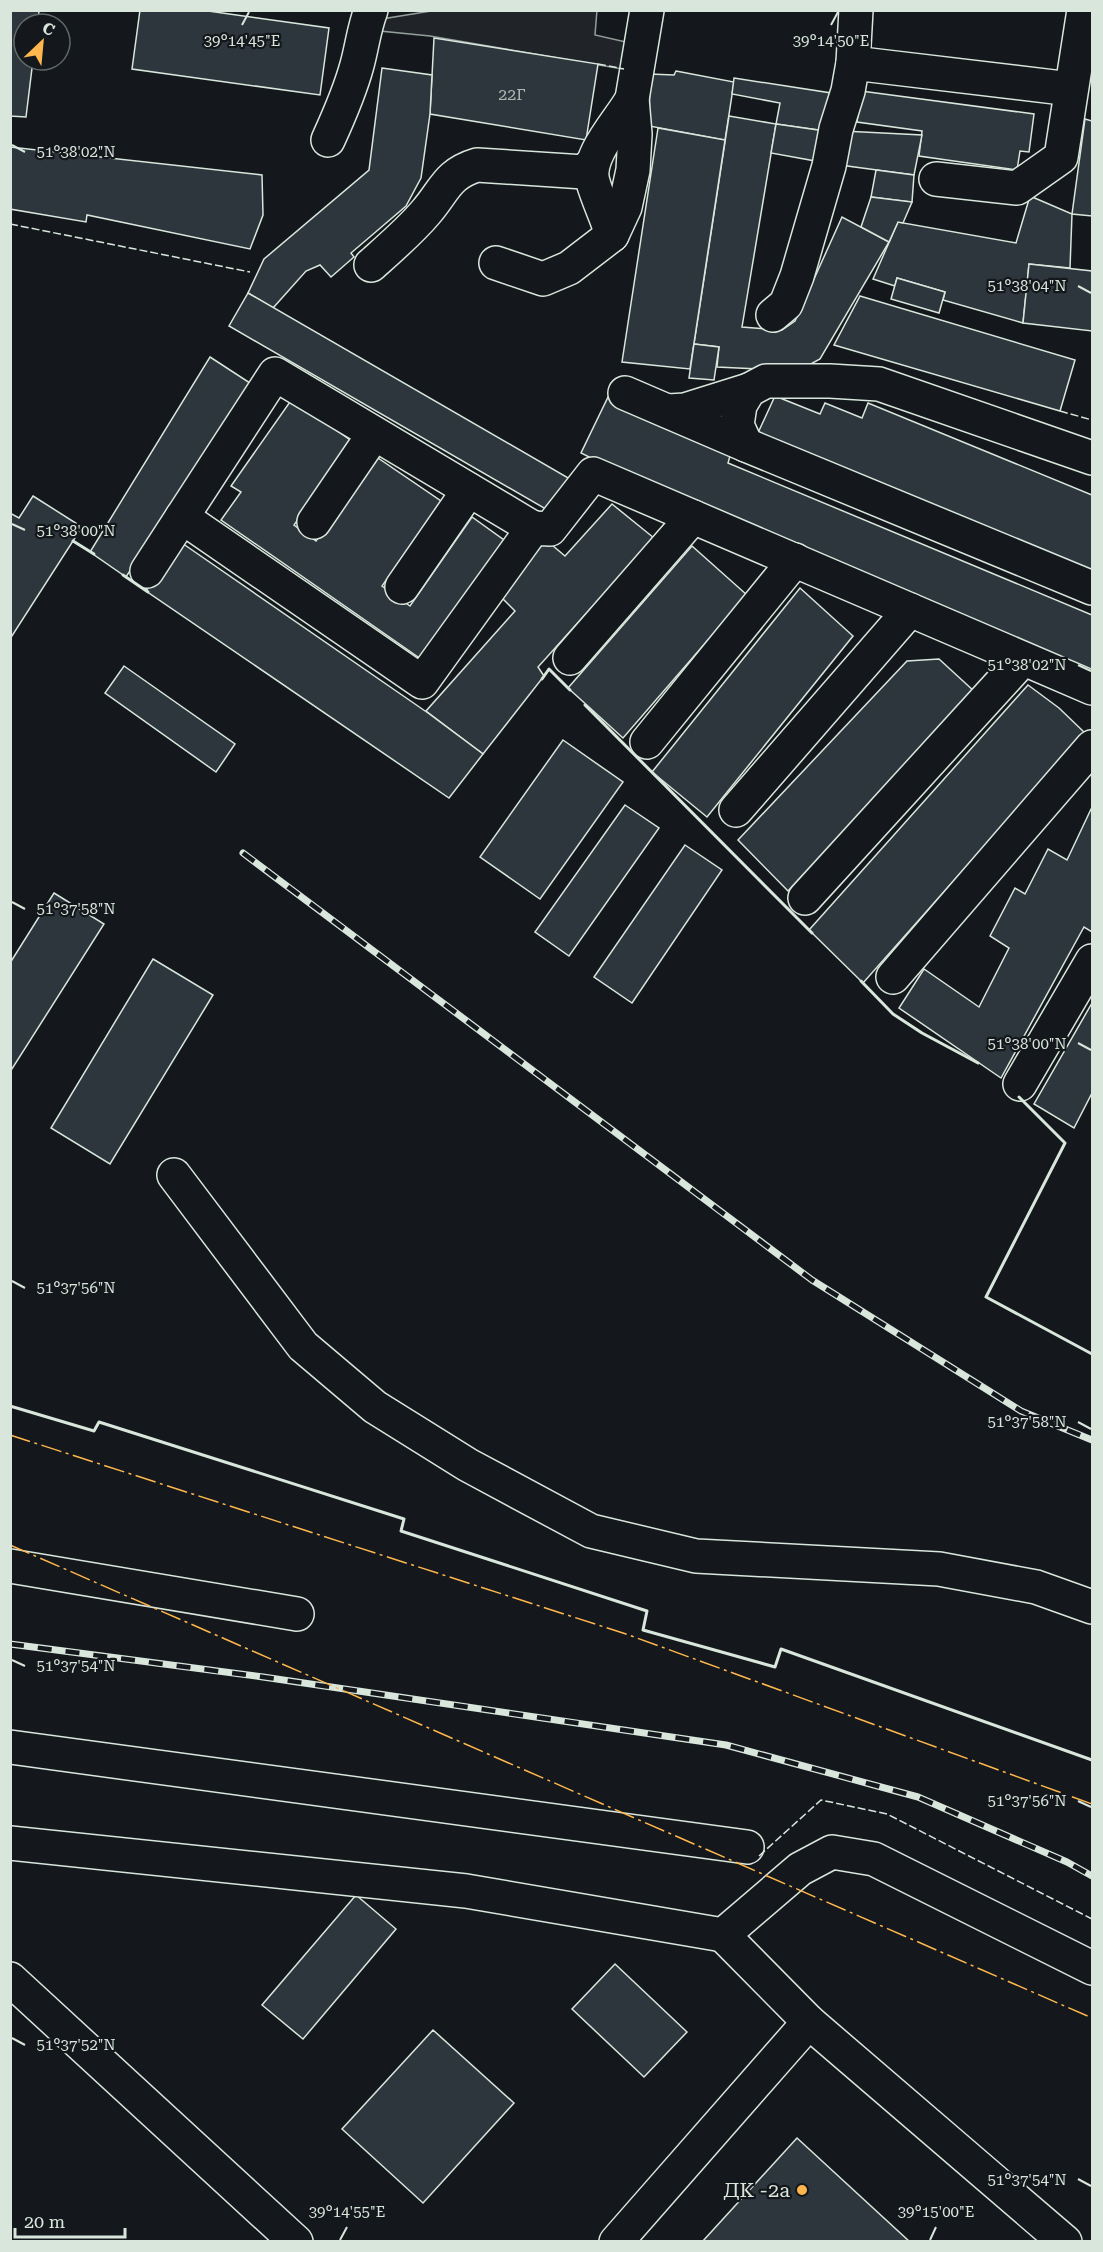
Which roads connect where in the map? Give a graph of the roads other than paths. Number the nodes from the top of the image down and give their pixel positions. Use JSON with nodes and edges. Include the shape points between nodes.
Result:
{"nodes":[{"id":1,"x":371,"y":10,"type":"edge"},
{"id":2,"x":647,"y":10,"type":"edge"},
{"id":3,"x":856,"y":10,"type":"edge"},
{"id":4,"x":1084,"y":10,"type":"edge"},
{"id":5,"x":853,"y":63,"type":"junction"},
{"id":6,"x":1071,"y":89,"type":"junction"},
{"id":7,"x":632,"y":99,"type":"junction"},
{"id":8,"x":328,"y":140,"type":"dead end"},
{"id":9,"x":592,"y":164,"type":"junction"},
{"id":10,"x":936,"y":179,"type":"dead end"},
{"id":11,"x":612,"y":235,"type":"junction"},
{"id":12,"x":496,"y":263,"type":"dead end"},
{"id":13,"x":371,"y":265,"type":"dead end"},
{"id":14,"x":773,"y":315,"type":"dead end"},
{"id":15,"x":749,"y":390,"type":"junction"},
{"id":16,"x":625,"y":393,"type":"dead end"},
{"id":17,"x":669,"y":411,"type":"junction"},
{"id":18,"x":374,"y":434,"type":"junction"},
{"id":19,"x":746,"y":445,"type":"junction"},
{"id":20,"x":1092,"y":458,"type":"edge"},
{"id":21,"x":469,"y":490,"type":"junction"},
{"id":22,"x":182,"y":517,"type":"junction"},
{"id":23,"x":693,"y":517,"type":"junction"},
{"id":24,"x":314,"y":522,"type":"dead end"},
{"id":25,"x":533,"y":528,"type":"junction"},
{"id":26,"x":795,"y":560,"type":"junction"},
{"id":27,"x":147,"y":571,"type":"dead end"},
{"id":28,"x":402,"y":587,"type":"dead end"},
{"id":29,"x":1092,"y":588,"type":"edge"},
{"id":30,"x":910,"y":610,"type":"junction"},
{"id":31,"x":570,"y":658,"type":"dead end"},
{"id":32,"x":1023,"y":658,"type":"junction"},
{"id":33,"x":1092,"y":688,"type":"edge"},
{"id":34,"x":647,"y":742,"type":"dead end"},
{"id":35,"x":1092,"y":747,"type":"edge"},
{"id":36,"x":736,"y":810,"type":"dead end"},
{"id":37,"x":805,"y":898,"type":"dead end"},
{"id":38,"x":1092,"y":961,"type":"edge"},
{"id":39,"x":893,"y":977,"type":"dead end"},
{"id":40,"x":1020,"y":1084,"type":"dead end"},
{"id":41,"x":174,"y":1175,"type":"dead end"},
{"id":42,"x":10,"y":1566,"type":"edge"},
{"id":43,"x":1092,"y":1607,"type":"edge"},
{"id":44,"x":297,"y":1614,"type":"dead end"},
{"id":45,"x":10,"y":1748,"type":"edge"},
{"id":46,"x":10,"y":1843,"type":"edge"},
{"id":47,"x":747,"y":1847,"type":"dead end"},
{"id":48,"x":723,"y":1935,"type":"junction"},
{"id":49,"x":1092,"y":1968,"type":"edge"},
{"id":50,"x":10,"y":1979,"type":"edge"},
{"id":51,"x":809,"y":2022,"type":"junction"},
{"id":52,"x":296,"y":2241,"type":"edge"},
{"id":53,"x":616,"y":2241,"type":"edge"},
{"id":54,"x":1065,"y":2241,"type":"edge"}],
"edges":[{"from":1,"to":8,"type":"lane","via":[[357,66]]},
{"from":2,"to":7,"type":"lane"},
{"from":3,"to":5,"type":"lane"},
{"from":4,"to":6,"type":"lane"},
{"from":5,"to":6,"type":"lane"},
{"from":5,"to":14,"type":"lane","via":[[797,276],[786,304]]},
{"from":6,"to":10,"type":"lane","via":[[1060,158],[1032,179],[1017,188]]},
{"from":7,"to":9,"type":"lane"},
{"from":7,"to":11,"type":"lane","via":[[633,170],[625,207]]},
{"from":9,"to":11,"type":"lane","via":[[592,180]]},
{"from":9,"to":13,"type":"lane","via":[[584,172],[477,165],[461,170],[427,212]]},
{"from":11,"to":12,"type":"lane","via":[[569,268],[543,279]]},
{"from":15,"to":17,"type":"lane","via":[[685,410]]},
{"from":15,"to":19,"type":"lane","via":[[737,425]]},
{"from":15,"to":20,"type":"lane","via":[[766,381],[879,384]]},
{"from":16,"to":17,"type":"lane"},
{"from":17,"to":19,"type":"lane"},
{"from":18,"to":21,"type":"lane"},
{"from":18,"to":22,"type":"lane","via":[[275,374]]},
{"from":18,"to":24,"type":"lane"},
{"from":19,"to":29,"type":"lane"},
{"from":21,"to":25,"type":"lane"},
{"from":21,"to":28,"type":"lane"},
{"from":22,"to":25,"type":"lane","via":[[422,682]]},
{"from":22,"to":27,"type":"lane"},
{"from":23,"to":25,"type":"lane","via":[[593,474],[550,529]]},
{"from":23,"to":26,"type":"lane"},
{"from":23,"to":31,"type":"lane"},
{"from":26,"to":30,"type":"lane"},
{"from":26,"to":34,"type":"lane"},
{"from":30,"to":32,"type":"lane"},
{"from":30,"to":36,"type":"lane"},
{"from":32,"to":33,"type":"lane"},
{"from":32,"to":37,"type":"lane"},
{"from":35,"to":39,"type":"lane"},
{"from":38,"to":40,"type":"lane"},
{"from":41,"to":43,"type":"lane","via":[[303,1346],[375,1407],[468,1465],[591,1531],[696,1556],[939,1569],[1036,1587]]},
{"from":42,"to":44,"type":"lane"},
{"from":45,"to":47,"type":"lane"},
{"from":46,"to":48,"type":"lane","via":[[466,1891]]},
{"from":48,"to":49,"type":"lane","via":[[800,1869],[832,1852],[874,1859]]},
{"from":48,"to":51,"type":"lane"},
{"from":50,"to":52,"type":"lane"},
{"from":51,"to":53,"type":"lane"},
{"from":51,"to":54,"type":"lane"}]}
